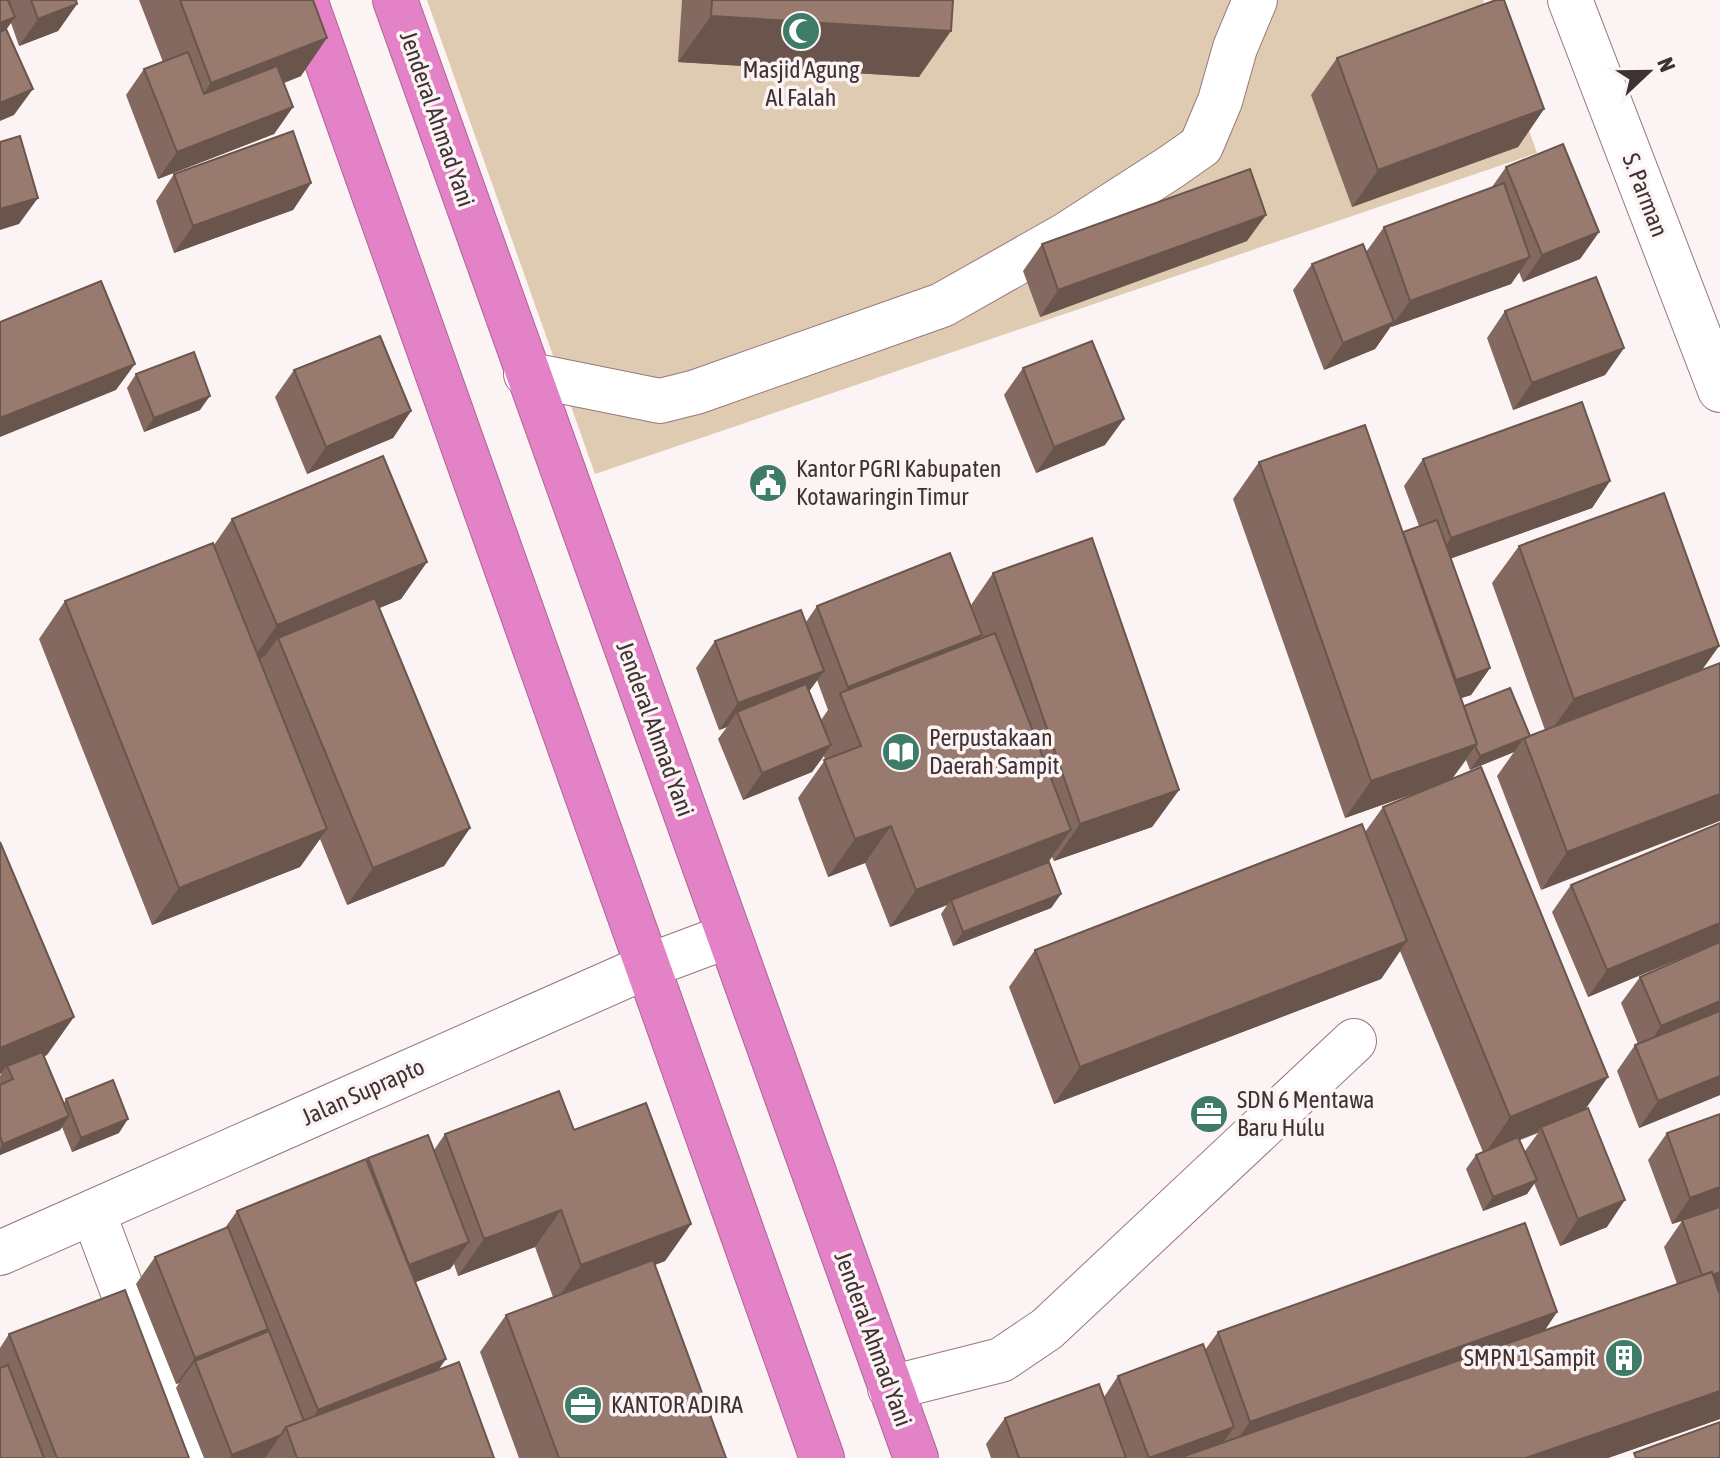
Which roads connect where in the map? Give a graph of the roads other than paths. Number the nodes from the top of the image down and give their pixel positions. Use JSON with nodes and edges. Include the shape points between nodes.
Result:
{"nodes":[{"id":1,"x":305,"y":0,"type":"edge"},
{"id":2,"x":395,"y":0,"type":"edge"},
{"id":3,"x":1255,"y":0,"type":"edge"},
{"id":4,"x":1570,"y":0,"type":"edge"},
{"id":5,"x":526,"y":374,"type":"junction"},
{"id":6,"x":1720,"y":390,"type":"edge"},
{"id":7,"x":728,"y":936,"type":"junction"},
{"id":8,"x":648,"y":966,"type":"junction"},
{"id":9,"x":1354,"y":1041,"type":"dead end"},
{"id":10,"x":93,"y":1212,"type":"junction"},
{"id":11,"x":0,"y":1253,"type":"edge"},
{"id":12,"x":890,"y":1388,"type":"junction"},
{"id":13,"x":185,"y":1458,"type":"edge"},
{"id":14,"x":822,"y":1458,"type":"edge"},
{"id":15,"x":916,"y":1458,"type":"edge"}],
"edges":[{"from":1,"to":8,"type":"highway"},
{"from":2,"to":5,"type":"highway","name":"Jenderal Ahmad Yani"},
{"from":3,"to":5,"type":"street","via":[[1201,146],[1064,236],[942,305],[660,401]]},
{"from":4,"to":6,"type":"street","name":"S. Parman"},
{"from":5,"to":7,"type":"highway","name":"Jenderal Ahmad Yani"},
{"from":7,"to":8,"type":"street","name":"Jalan Suprapto"},
{"from":7,"to":12,"type":"highway","name":"Jenderal Ahmad Yani"},
{"from":8,"to":10,"type":"street","name":"Jalan Suprapto"},
{"from":8,"to":14,"type":"highway"},
{"from":9,"to":12,"type":"street","via":[[1047,1329],[1001,1360]]},
{"from":10,"to":11,"type":"street","name":"Jalan Suprapto"},
{"from":10,"to":13,"type":"street"},
{"from":12,"to":15,"type":"highway","name":"Jenderal Ahmad Yani"}]}
